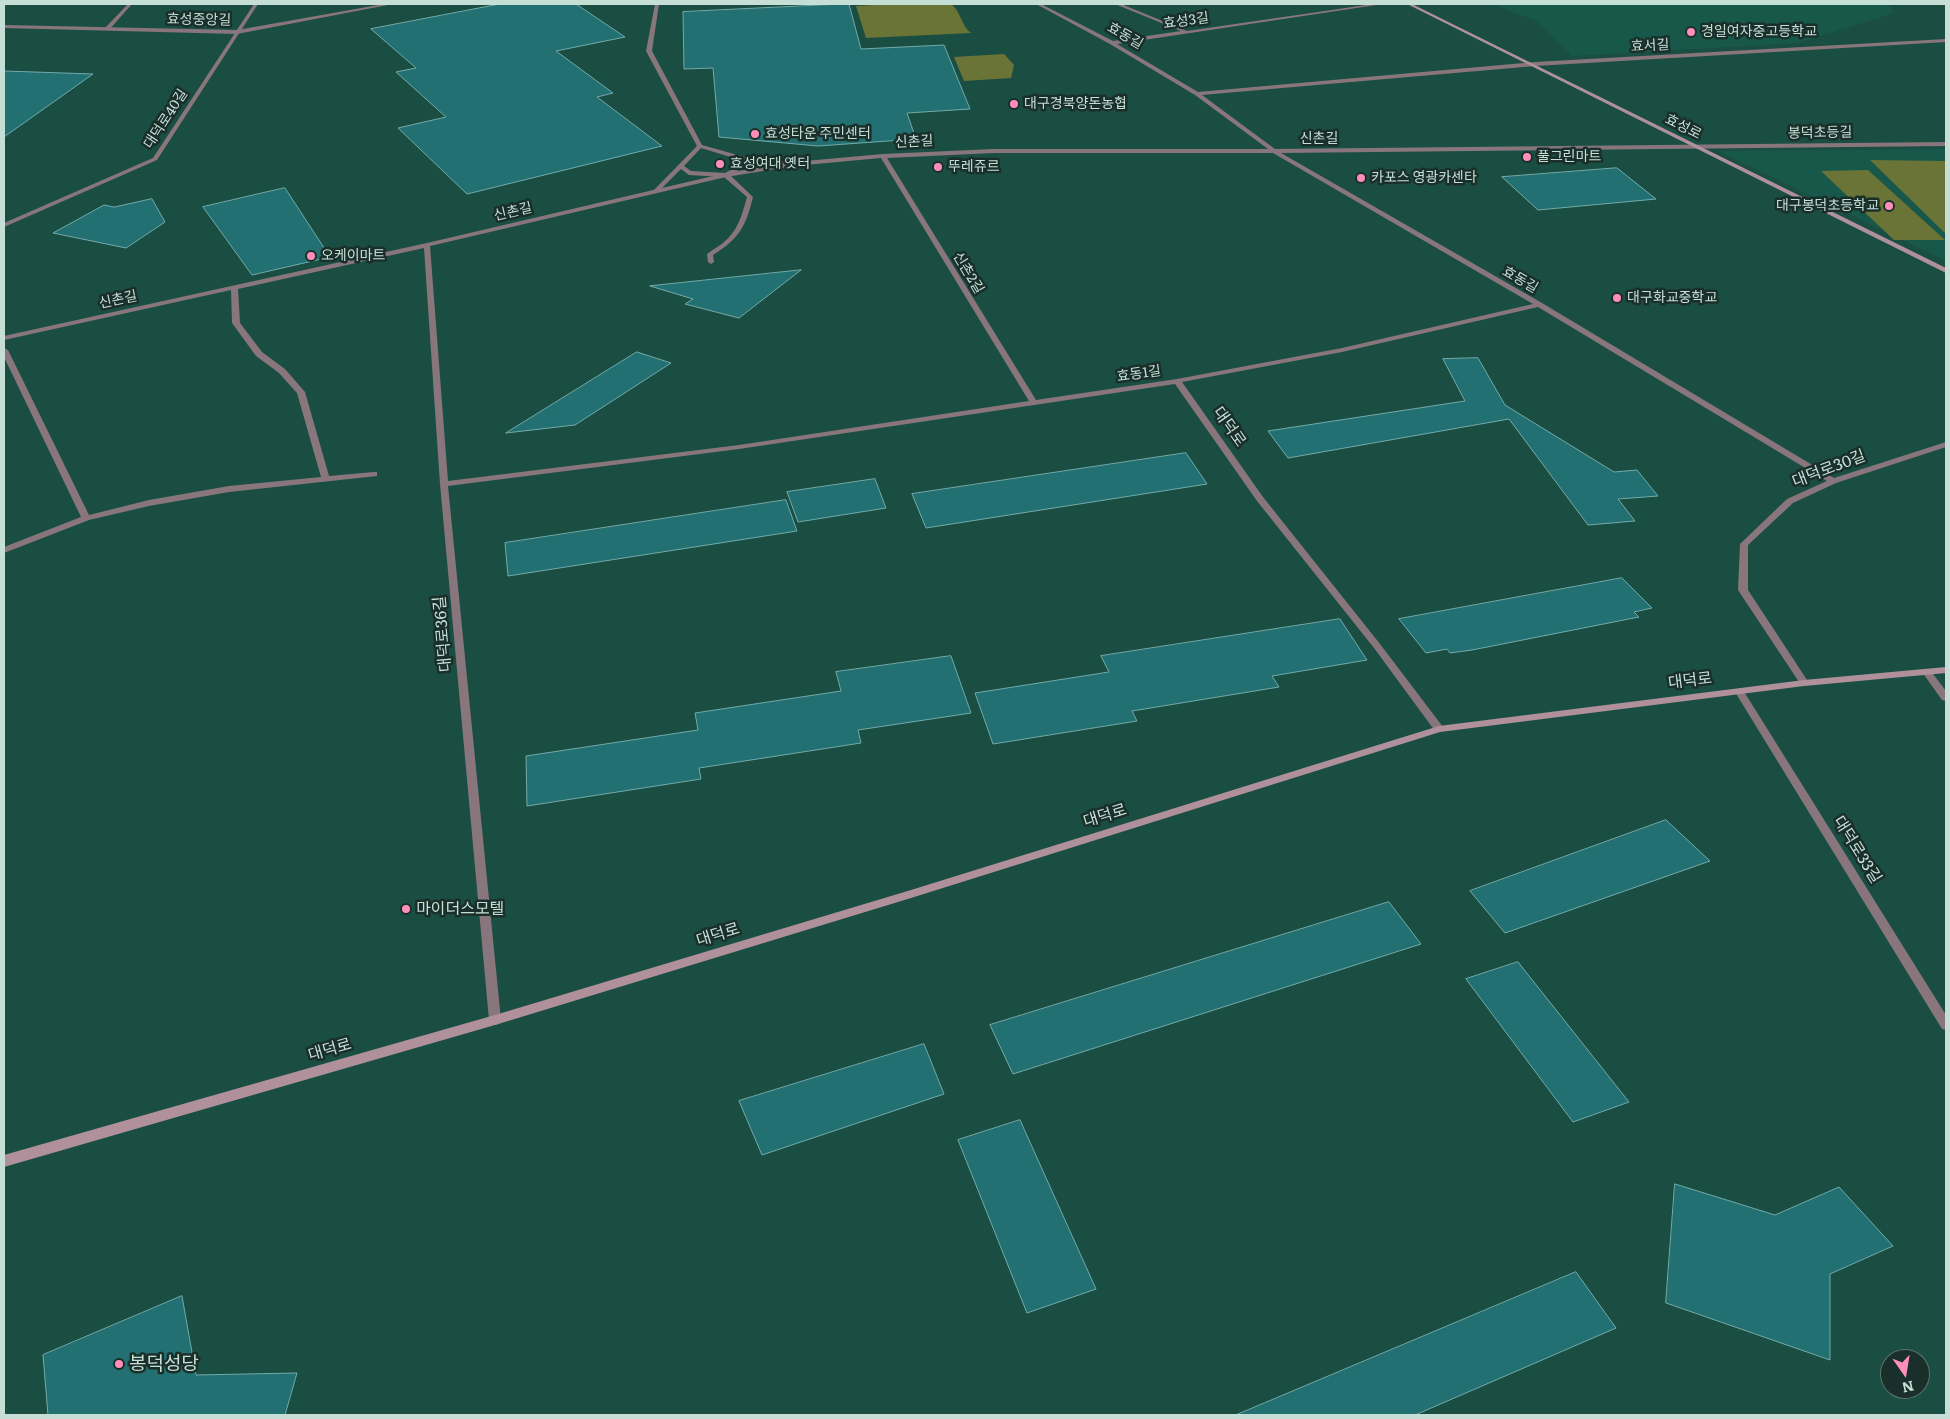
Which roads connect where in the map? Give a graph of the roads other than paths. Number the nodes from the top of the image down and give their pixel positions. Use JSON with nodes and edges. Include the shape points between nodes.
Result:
{"nodes":[{"id":1,"x":130,"y":4,"type":"edge"},
{"id":2,"x":256,"y":4,"type":"edge"},
{"id":3,"x":391,"y":4,"type":"edge"},
{"id":4,"x":657,"y":4,"type":"edge"},
{"id":5,"x":1038,"y":4,"type":"edge"},
{"id":6,"x":1117,"y":4,"type":"edge"},
{"id":7,"x":1381,"y":4,"type":"edge"},
{"id":8,"x":1409,"y":4,"type":"edge"},
{"id":9,"x":4,"y":27,"type":"edge"},
{"id":10,"x":107,"y":29,"type":"junction"},
{"id":11,"x":237,"y":32,"type":"junction"},
{"id":12,"x":1186,"y":32,"type":"junction"},
{"id":13,"x":1946,"y":40,"type":"edge"},
{"id":14,"x":1112,"y":42,"type":"junction"},
{"id":15,"x":1535,"y":64,"type":"junction"},
{"id":16,"x":1197,"y":94,"type":"junction"},
{"id":17,"x":1946,"y":144,"type":"edge"},
{"id":18,"x":700,"y":146,"type":"junction"},
{"id":19,"x":1694,"y":147,"type":"junction"},
{"id":20,"x":1274,"y":151,"type":"junction"},
{"id":21,"x":883,"y":156,"type":"junction"},
{"id":22,"x":740,"y":158,"type":"junction"},
{"id":23,"x":794,"y":164,"type":"junction"},
{"id":24,"x":681,"y":166,"type":"junction"},
{"id":25,"x":726,"y":175,"type":"junction"},
{"id":26,"x":656,"y":191,"type":"junction"},
{"id":27,"x":4,"y":226,"type":"edge"},
{"id":28,"x":427,"y":245,"type":"junction"},
{"id":29,"x":711,"y":262,"type":"dead end"},
{"id":30,"x":1946,"y":271,"type":"edge"},
{"id":31,"x":234,"y":288,"type":"junction"},
{"id":32,"x":1539,"y":306,"type":"junction"},
{"id":33,"x":4,"y":338,"type":"edge"},
{"id":34,"x":4,"y":350,"type":"edge"},
{"id":35,"x":1177,"y":381,"type":"junction"},
{"id":36,"x":1033,"y":402,"type":"junction"},
{"id":37,"x":1946,"y":444,"type":"edge"},
{"id":38,"x":374,"y":474,"type":"dead end"},
{"id":39,"x":326,"y":479,"type":"junction"},
{"id":40,"x":1833,"y":481,"type":"junction"},
{"id":41,"x":444,"y":484,"type":"junction"},
{"id":42,"x":86,"y":518,"type":"junction"},
{"id":43,"x":4,"y":550,"type":"edge"},
{"id":44,"x":1946,"y":670,"type":"edge"},
{"id":45,"x":1927,"y":672,"type":"junction"},
{"id":46,"x":1804,"y":683,"type":"junction"},
{"id":47,"x":1740,"y":692,"type":"junction"},
{"id":48,"x":1946,"y":698,"type":"edge"},
{"id":49,"x":1439,"y":729,"type":"junction"},
{"id":50,"x":495,"y":1020,"type":"junction"},
{"id":51,"x":1946,"y":1025,"type":"edge"},
{"id":52,"x":4,"y":1161,"type":"edge"}],
"edges":[{"from":1,"to":10,"type":"street"},
{"from":2,"to":11,"type":"street","name":"대덕로40길"},
{"from":3,"to":11,"type":"street","name":"효성중앙길"},
{"from":4,"to":18,"type":"street","via":[[649,51]]},
{"from":5,"to":14,"type":"street","name":"효동길"},
{"from":6,"to":12,"type":"street"},
{"from":7,"to":12,"type":"street","name":"효성3길"},
{"from":8,"to":15,"type":"main road","name":"효성로"},
{"from":9,"to":10,"type":"street","name":"효성중앙길"},
{"from":10,"to":11,"type":"street","name":"효성중앙길"},
{"from":11,"to":27,"type":"street","name":"대덕로40길","via":[[155,159]]},
{"from":12,"to":14,"type":"street","name":"효성3길"},
{"from":13,"to":15,"type":"street","name":"효서길"},
{"from":14,"to":16,"type":"street","name":"효동길"},
{"from":15,"to":16,"type":"street"},
{"from":15,"to":19,"type":"main road","name":"효성로"},
{"from":16,"to":20,"type":"street","name":"효동길"},
{"from":17,"to":19,"type":"street","name":"봉덕초등길"},
{"from":18,"to":22,"type":"street"},
{"from":18,"to":24,"type":"street"},
{"from":19,"to":20,"type":"street","name":"신촌길"},
{"from":19,"to":30,"type":"main road","name":"효성로"},
{"from":20,"to":21,"type":"street","name":"신촌길","via":[[994,151]]},
{"from":20,"to":32,"type":"street","name":"효동길"},
{"from":21,"to":23,"type":"street","name":"신촌길"},
{"from":21,"to":36,"type":"street","name":"신촌2길"},
{"from":22,"to":23,"type":"street"},
{"from":22,"to":25,"type":"street","via":[[742,165],[738,170]]},
{"from":23,"to":25,"type":"street","name":"신촌길"},
{"from":24,"to":25,"type":"street","via":[[689,173]]},
{"from":24,"to":26,"type":"street"},
{"from":25,"to":26,"type":"street","name":"신촌길"},
{"from":25,"to":29,"type":"street","via":[[750,197],[745,219],[730,243],[710,254]]},
{"from":26,"to":28,"type":"street","name":"신촌길"},
{"from":28,"to":31,"type":"street","name":"신촌길"},
{"from":28,"to":41,"type":"street","name":"대덕로36길"},
{"from":31,"to":33,"type":"street","name":"신촌길"},
{"from":31,"to":39,"type":"street","via":[[236,323],[259,354],[282,371],[301,392]]},
{"from":32,"to":35,"type":"street","name":"효동1길","via":[[1342,350]]},
{"from":32,"to":40,"type":"street","name":"효동길"},
{"from":34,"to":42,"type":"street"},
{"from":35,"to":36,"type":"street","name":"효동1길"},
{"from":35,"to":49,"type":"street","name":"대덕로","via":[[1260,499]]},
{"from":36,"to":41,"type":"street","name":"효동1길","via":[[739,447]]},
{"from":37,"to":40,"type":"street","name":"대덕로30길"},
{"from":38,"to":39,"type":"street"},
{"from":39,"to":42,"type":"street","via":[[229,489]]},
{"from":40,"to":46,"type":"street","name":"대덕로30길","via":[[1790,501],[1744,544],[1743,590]]},
{"from":41,"to":50,"type":"street","name":"대덕로36길"},
{"from":42,"to":43,"type":"street"},
{"from":44,"to":45,"type":"main road","name":"대덕로"},
{"from":45,"to":46,"type":"main road","name":"대덕로"},
{"from":45,"to":48,"type":"street"},
{"from":46,"to":47,"type":"main road","name":"대덕로"},
{"from":47,"to":49,"type":"main road","name":"대덕로"},
{"from":47,"to":51,"type":"street","name":"대덕로33길"},
{"from":49,"to":50,"type":"main road","name":"대덕로"},
{"from":50,"to":52,"type":"main road","name":"대덕로"}]}
